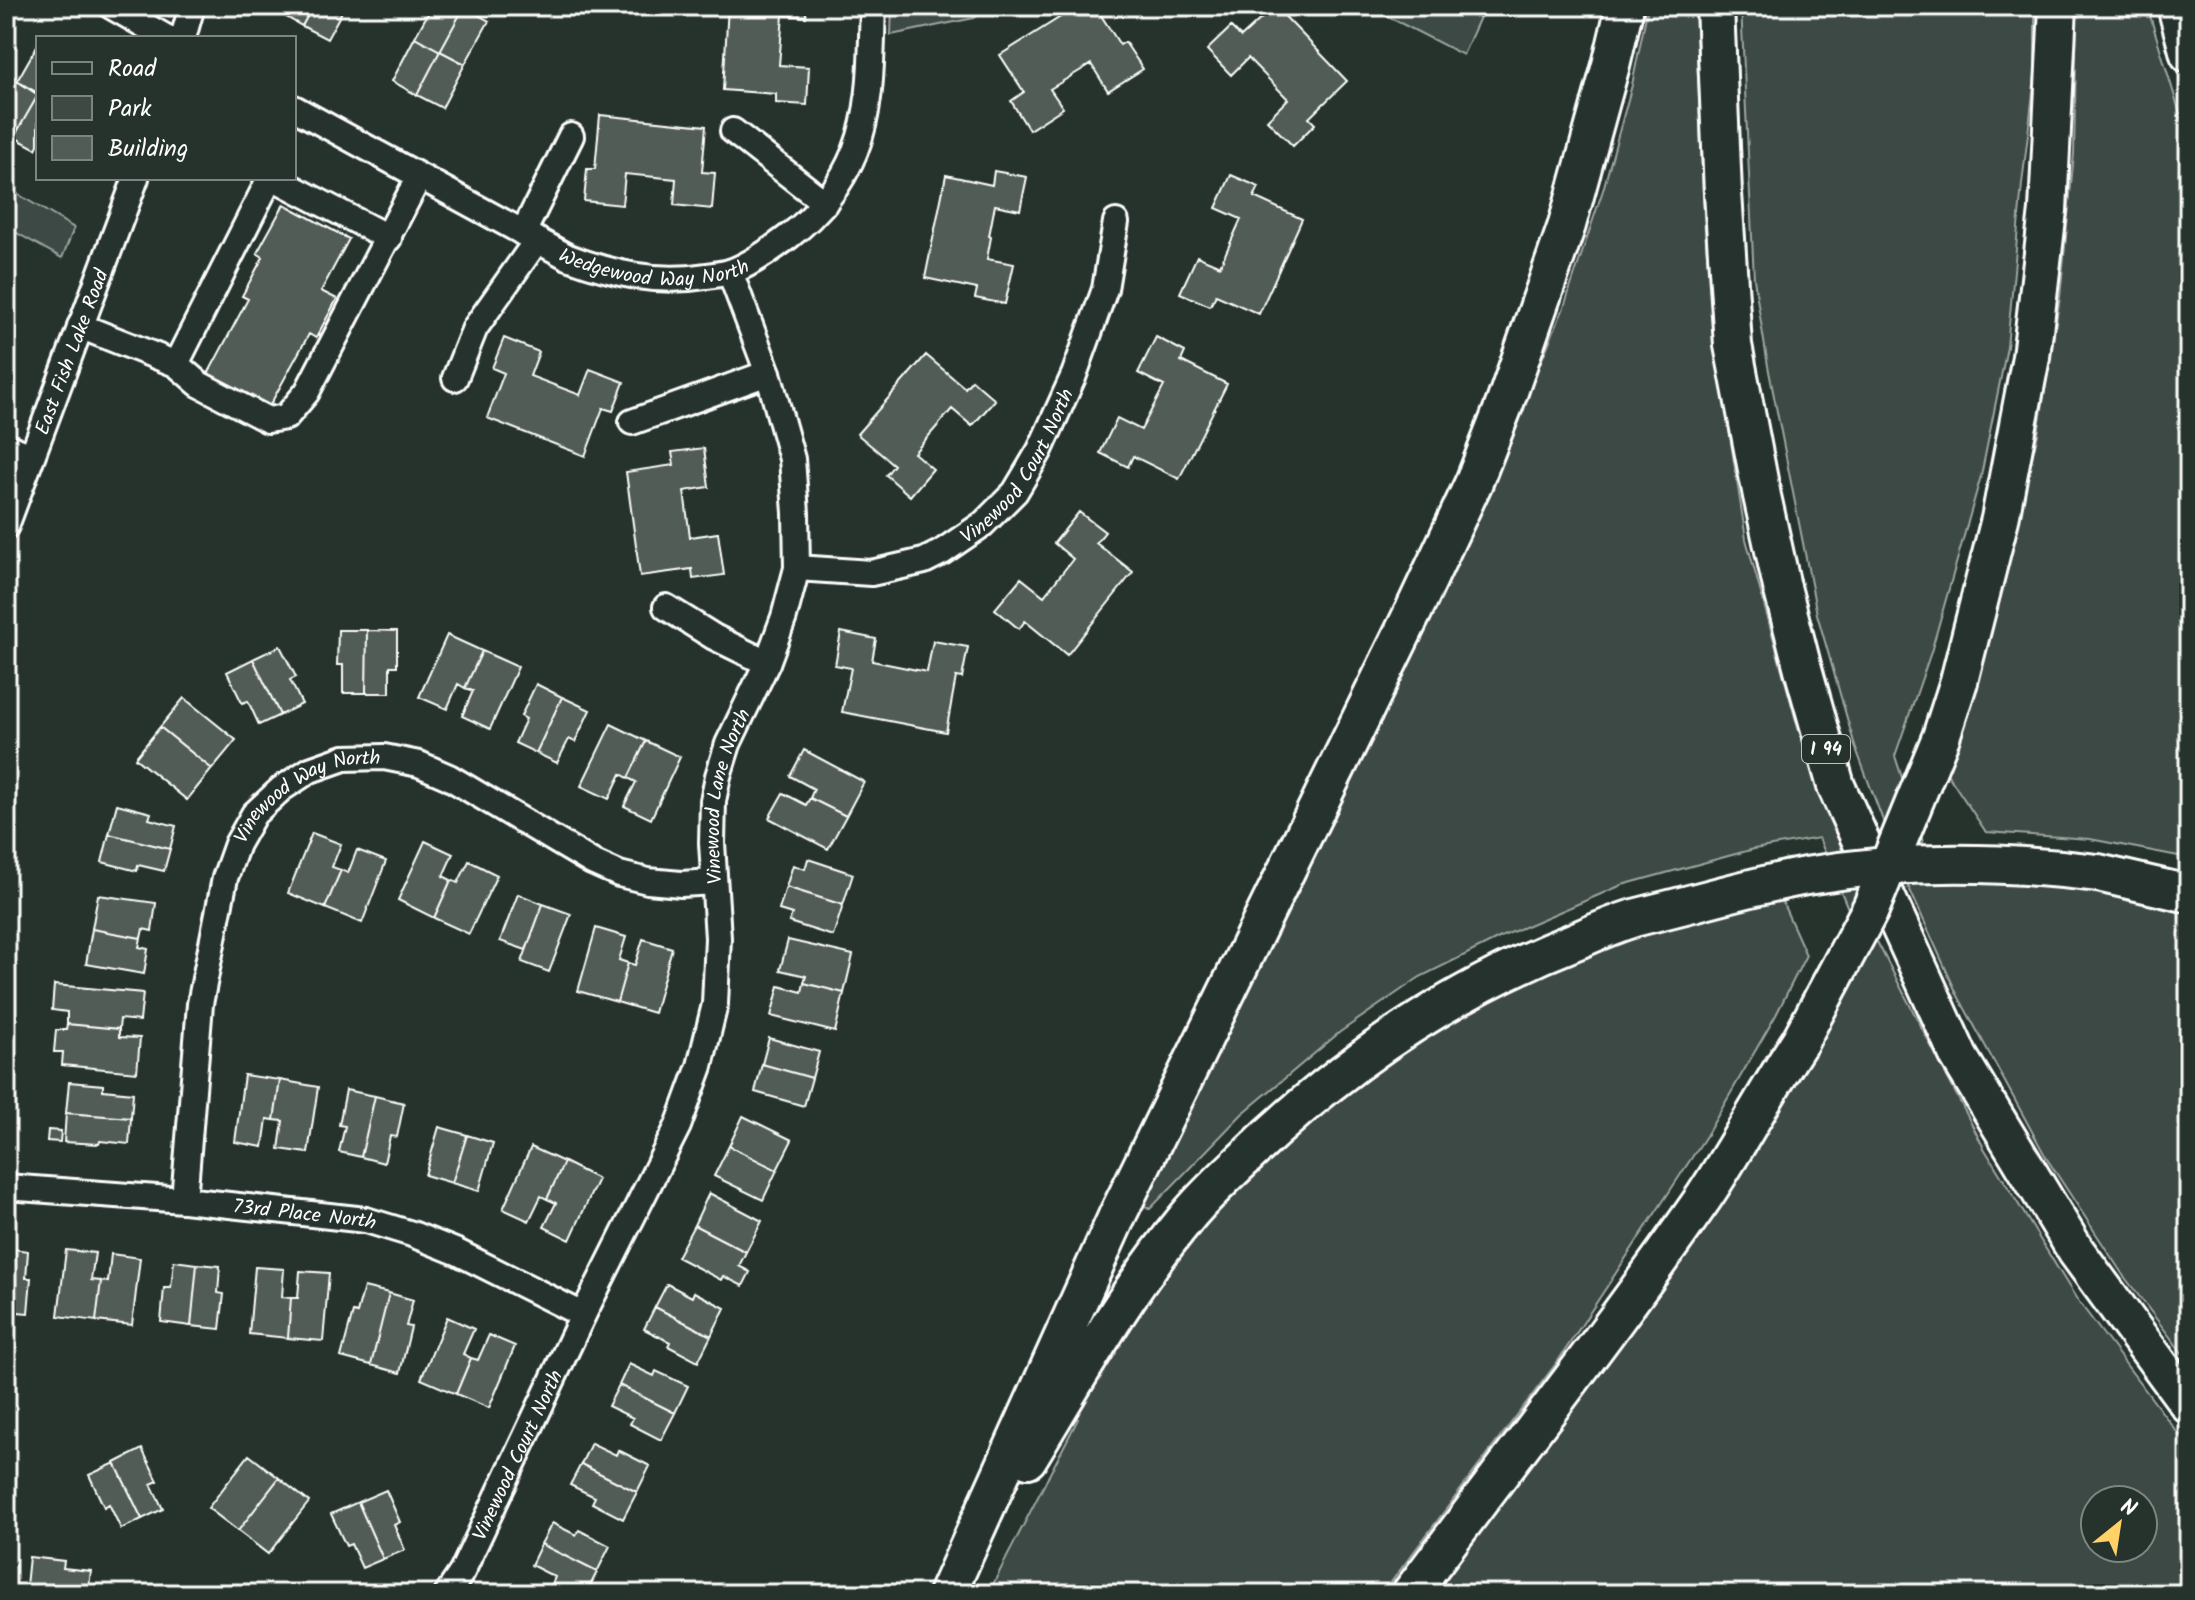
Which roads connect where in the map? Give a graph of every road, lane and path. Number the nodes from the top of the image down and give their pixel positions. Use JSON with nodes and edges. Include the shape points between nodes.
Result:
{"nodes":[{"id":1,"x":111,"y":6,"type":"edge"},
{"id":2,"x":192,"y":6,"type":"edge"},
{"id":3,"x":873,"y":6,"type":"edge"},
{"id":4,"x":1625,"y":6,"type":"edge"},
{"id":5,"x":1715,"y":6,"type":"edge"},
{"id":6,"x":2058,"y":6,"type":"edge"},
{"id":7,"x":2176,"y":6,"type":"edge"},
{"id":8,"x":164,"y":36,"type":"edge"},
{"id":9,"x":184,"y":36,"type":"edge"},
{"id":10,"x":2189,"y":54,"type":"edge"},
{"id":11,"x":297,"y":118,"type":"edge"},
{"id":12,"x":733,"y":131,"type":"dead end"},
{"id":13,"x":571,"y":136,"type":"dead end"},
{"id":14,"x":419,"y":177,"type":"junction"},
{"id":15,"x":135,"y":180,"type":"edge"},
{"id":16,"x":271,"y":180,"type":"edge"},
{"id":17,"x":276,"y":180,"type":"edge"},
{"id":18,"x":825,"y":203,"type":"junction"},
{"id":19,"x":1116,"y":222,"type":"dead end"},
{"id":20,"x":530,"y":236,"type":"junction"},
{"id":21,"x":389,"y":238,"type":"junction"},
{"id":22,"x":730,"y":272,"type":"junction"},
{"id":23,"x":80,"y":326,"type":"junction"},
{"id":24,"x":176,"y":364,"type":"junction"},
{"id":25,"x":768,"y":373,"type":"junction"},
{"id":26,"x":455,"y":378,"type":"dead end"},
{"id":27,"x":632,"y":422,"type":"dead end"},
{"id":28,"x":6,"y":446,"type":"edge"},
{"id":29,"x":31,"y":456,"type":"junction"},
{"id":30,"x":6,"y":526,"type":"edge"},
{"id":31,"x":797,"y":568,"type":"junction"},
{"id":32,"x":666,"y":607,"type":"dead end"},
{"id":33,"x":767,"y":663,"type":"junction"},
{"id":34,"x":714,"y":882,"type":"junction"},
{"id":35,"x":2189,"y":894,"type":"edge"},
{"id":36,"x":6,"y":1187,"type":"edge"},
{"id":37,"x":184,"y":1200,"type":"junction"},
{"id":38,"x":583,"y":1315,"type":"junction"},
{"id":39,"x":2189,"y":1405,"type":"edge"},
{"id":40,"x":447,"y":1594,"type":"edge"},
{"id":41,"x":947,"y":1594,"type":"edge"},
{"id":42,"x":1410,"y":1594,"type":"edge"}],
"edges":[{"from":1,"to":8,"type":"street"},
{"from":2,"to":9,"type":"street"},
{"from":3,"to":18,"type":"street","name":"Wedgewood Way North","via":[[867,108],[855,151]]},
{"from":4,"to":41,"type":"highway","via":[[1567,225],[1474,482],[1118,1214]]},
{"from":5,"to":39,"type":"highway","number":"I 94","via":[[1733,345],[1782,587],[1836,786],[1959,1057],[2076,1251]]},
{"from":6,"to":42,"type":"highway","bridge":true,"via":[[2048,210],[2031,357],[2000,519],[1941,737],[1871,908],[1800,1041],[1707,1192]]},
{"from":7,"to":10,"type":"highway"},
{"from":11,"to":14,"type":"street","name":"Wedgewood Way North"},
{"from":12,"to":18,"type":"street"},
{"from":13,"to":20,"type":"street"},
{"from":14,"to":20,"type":"street","name":"Wedgewood Way North"},
{"from":14,"to":21,"type":"street"},
{"from":15,"to":23,"type":"street","name":"East Fish Lake Road"},
{"from":16,"to":24,"type":"street"},
{"from":17,"to":21,"type":"street"},
{"from":18,"to":22,"type":"street","name":"Wedgewood Way North","via":[[800,228]]},
{"from":19,"to":31,"type":"street","name":"Vinewood Court North","via":[[1105,289],[1074,375],[1015,492],[983,524],[924,561],[871,573]]},
{"from":20,"to":22,"type":"street","name":"Wedgewood Way North","via":[[568,257],[633,277],[686,279]]},
{"from":20,"to":26,"type":"street","via":[[475,328]]},
{"from":21,"to":24,"type":"street","via":[[307,392],[286,417],[268,420],[199,384]]},
{"from":22,"to":25,"type":"street","name":"Vinewood Lane North"},
{"from":23,"to":24,"type":"street"},
{"from":23,"to":29,"type":"street","name":"East Fish Lake Road"},
{"from":25,"to":27,"type":"street"},
{"from":25,"to":31,"type":"street","name":"Vinewood Lane North","via":[[792,459]]},
{"from":28,"to":29,"type":"street"},
{"from":29,"to":30,"type":"street","name":"East Fish Lake Road"},
{"from":31,"to":33,"type":"street","name":"Vinewood Lane North"},
{"from":32,"to":33,"type":"street"},
{"from":33,"to":34,"type":"street","name":"Vinewood Lane North","via":[[718,776],[713,801]]},
{"from":34,"to":37,"type":"street","name":"Vinewood Way North","via":[[681,884],[619,874],[419,764],[384,757],[344,758],[310,770],[254,814],[225,878],[200,1004]]},
{"from":34,"to":38,"type":"street","name":"Vinewood Lane North","via":[[715,1004],[700,1066],[678,1126]]},
{"from":35,"to":41,"type":"highway","bridge":true,"via":[[2043,866],[1909,866],[1804,877],[1632,919],[1504,971],[1453,999],[1316,1094],[1189,1214],[1129,1294]]},
{"from":36,"to":37,"type":"street","name":"73rd Place North"},
{"from":37,"to":38,"type":"street","name":"73rd Place North","via":[[366,1220],[457,1252]]},
{"from":38,"to":40,"type":"street","name":"Vinewood Court North"}]}
